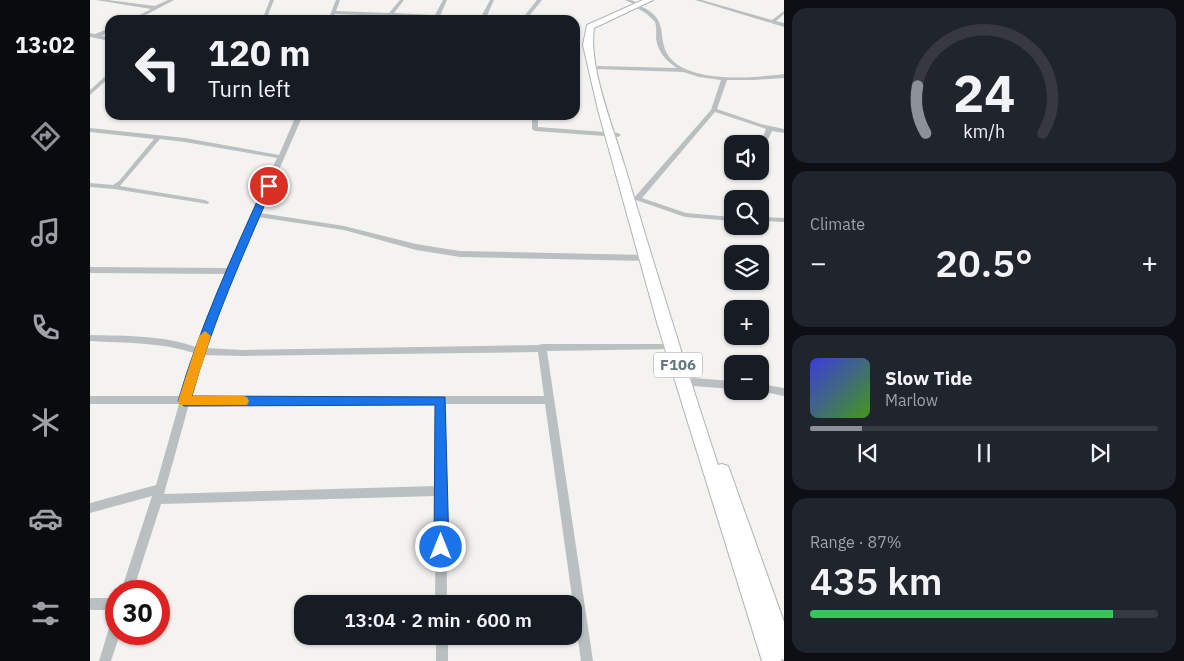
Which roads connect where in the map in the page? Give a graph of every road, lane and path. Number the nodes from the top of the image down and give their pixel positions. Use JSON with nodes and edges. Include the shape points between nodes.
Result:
{"nodes":[{"id":1,"x":98,"y":0,"type":"edge"},
{"id":2,"x":172,"y":0,"type":"edge"},
{"id":3,"x":272,"y":0,"type":"edge"},
{"id":4,"x":338,"y":0,"type":"edge"},
{"id":5,"x":402,"y":0,"type":"edge"},
{"id":6,"x":444,"y":0,"type":"edge"},
{"id":7,"x":492,"y":0,"type":"edge"},
{"id":8,"x":540,"y":0,"type":"edge"},
{"id":9,"x":627,"y":0,"type":"edge"},
{"id":10,"x":649,"y":0,"type":"edge"},
{"id":11,"x":657,"y":0,"type":"edge"},
{"id":12,"x":697,"y":0,"type":"edge"},
{"id":13,"x":639,"y":6,"type":"junction"},
{"id":14,"x":156,"y":8,"type":"junction"},
{"id":15,"x":333,"y":12,"type":"junction"},
{"id":16,"x":784,"y":12,"type":"edge"},
{"id":17,"x":143,"y":15,"type":"edge"},
{"id":18,"x":266,"y":15,"type":"edge"},
{"id":19,"x":332,"y":15,"type":"edge"},
{"id":20,"x":390,"y":15,"type":"joint"},
{"id":21,"x":438,"y":15,"type":"edge"},
{"id":22,"x":486,"y":15,"type":"edge"},
{"id":23,"x":527,"y":15,"type":"edge"},
{"id":24,"x":772,"y":22,"type":"junction"},
{"id":25,"x":784,"y":26,"type":"edge"},
{"id":26,"x":105,"y":31,"type":"edge"},
{"id":27,"x":93,"y":35,"type":"edge"},
{"id":28,"x":105,"y":39,"type":"edge"},
{"id":29,"x":684,"y":70,"type":"junction"},
{"id":30,"x":784,"y":76,"type":"edge"},
{"id":31,"x":105,"y":78,"type":"edge"},
{"id":32,"x":598,"y":78,"type":"junction"},
{"id":33,"x":725,"y":78,"type":"junction"},
{"id":34,"x":91,"y":91,"type":"edge"},
{"id":35,"x":714,"y":110,"type":"junction"},
{"id":36,"x":297,"y":120,"type":"edge"},
{"id":37,"x":535,"y":120,"type":"edge"},
{"id":38,"x":770,"y":128,"type":"junction"},
{"id":39,"x":90,"y":130,"type":"edge"},
{"id":40,"x":784,"y":131,"type":"edge"},
{"id":41,"x":614,"y":135,"type":"junction"},
{"id":42,"x":767,"y":135,"type":"edge"},
{"id":43,"x":159,"y":136,"type":"junction"},
{"id":44,"x":281,"y":157,"type":"junction"},
{"id":45,"x":90,"y":185,"type":"edge"},
{"id":46,"x":114,"y":187,"type":"junction"},
{"id":47,"x":638,"y":199,"type":"junction"},
{"id":48,"x":205,"y":202,"type":"dead end"},
{"id":49,"x":256,"y":215,"type":"junction"},
{"id":50,"x":724,"y":217,"type":"edge"},
{"id":51,"x":769,"y":219,"type":"edge"},
{"id":52,"x":784,"y":220,"type":"edge"},
{"id":53,"x":646,"y":258,"type":"junction"},
{"id":54,"x":90,"y":270,"type":"edge"},
{"id":55,"x":230,"y":271,"type":"junction"},
{"id":56,"x":658,"y":284,"type":"junction"},
{"id":57,"x":90,"y":338,"type":"edge"},
{"id":58,"x":672,"y":346,"type":"junction"},
{"id":59,"x":542,"y":347,"type":"junction"},
{"id":60,"x":199,"y":351,"type":"junction"},
{"id":61,"x":693,"y":382,"type":"junction"},
{"id":62,"x":724,"y":384,"type":"edge"},
{"id":63,"x":769,"y":390,"type":"edge"},
{"id":64,"x":784,"y":392,"type":"edge"},
{"id":65,"x":90,"y":400,"type":"edge"},
{"id":66,"x":441,"y":400,"type":"junction"},
{"id":67,"x":550,"y":400,"type":"junction"},
{"id":68,"x":184,"y":401,"type":"junction"},
{"id":69,"x":714,"y":462,"type":"junction"},
{"id":70,"x":441,"y":491,"type":"junction"},
{"id":71,"x":158,"y":494,"type":"junction"},
{"id":72,"x":90,"y":508,"type":"edge"},
{"id":73,"x":131,"y":580,"type":"edge"},
{"id":74,"x":441,"y":595,"type":"edge"},
{"id":75,"x":90,"y":604,"type":"edge"},
{"id":76,"x":105,"y":604,"type":"edge"},
{"id":77,"x":110,"y":645,"type":"edge"},
{"id":78,"x":442,"y":645,"type":"edge"},
{"id":79,"x":784,"y":650,"type":"edge"},
{"id":80,"x":105,"y":661,"type":"edge"},
{"id":81,"x":442,"y":661,"type":"edge"},
{"id":82,"x":588,"y":661,"type":"edge"},
{"id":83,"x":772,"y":661,"type":"edge"}],
"edges":[{"from":1,"to":14,"type":"street"},
{"from":2,"to":14,"type":"street"},
{"from":3,"to":18,"type":"street"},
{"from":4,"to":15,"type":"street"},
{"from":5,"to":20,"type":"street"},
{"from":6,"to":21,"type":"street"},
{"from":7,"to":22,"type":"street"},
{"from":8,"to":23,"type":"street"},
{"from":9,"to":13,"type":"street"},
{"from":10,"to":13,"type":"main road","number":"F106"},
{"from":11,"to":13,"type":"main road","number":"F106"},
{"from":12,"to":24,"type":"street"},
{"from":13,"to":29,"type":"street","via":[[658,19],[662,50],[667,58]]},
{"from":13,"to":32,"type":"main road","number":"F106","via":[[595,28],[592,45]]},
{"from":13,"to":32,"type":"main road","number":"F106","via":[[598,20],[590,27],[587,44]]},
{"from":14,"to":17,"type":"street"},
{"from":15,"to":19,"type":"street"},
{"from":15,"to":20,"type":"street"},
{"from":16,"to":24,"type":"street"},
{"from":24,"to":25,"type":"street"},
{"from":26,"to":27,"type":"street"},
{"from":27,"to":28,"type":"street"},
{"from":29,"to":32,"type":"street"},
{"from":29,"to":33,"type":"street","via":[[704,77]]},
{"from":30,"to":33,"type":"street"},
{"from":31,"to":34,"type":"street"},
{"from":32,"to":41,"type":"main road","number":"F106"},
{"from":33,"to":35,"type":"street"},
{"from":35,"to":38,"type":"street"},
{"from":35,"to":47,"type":"street"},
{"from":36,"to":44,"type":"street"},
{"from":37,"to":41,"type":"street","via":[[535,129]]},
{"from":38,"to":40,"type":"street"},
{"from":38,"to":42,"type":"street"},
{"from":39,"to":43,"type":"street"},
{"from":41,"to":47,"type":"main road","number":"F106"},
{"from":41,"to":53,"type":"main road","number":"F106"},
{"from":43,"to":44,"type":"street"},
{"from":43,"to":46,"type":"street"},
{"from":44,"to":49,"type":"street"},
{"from":45,"to":46,"type":"street"},
{"from":46,"to":48,"type":"street"},
{"from":47,"to":50,"type":"street","via":[[685,215]]},
{"from":47,"to":56,"type":"main road","number":"F106"},
{"from":49,"to":53,"type":"street","via":[[344,228],[416,247],[460,254]]},
{"from":49,"to":55,"type":"street"},
{"from":51,"to":52,"type":"street"},
{"from":53,"to":56,"type":"main road","number":"F106"},
{"from":54,"to":55,"type":"street"},
{"from":55,"to":60,"type":"street"},
{"from":56,"to":58,"type":"main road","number":"F106"},
{"from":56,"to":61,"type":"main road","number":"F106"},
{"from":57,"to":60,"type":"street","via":[[172,344]]},
{"from":58,"to":59,"type":"street"},
{"from":58,"to":69,"type":"main road","number":"F106"},
{"from":59,"to":60,"type":"street","via":[[243,353]]},
{"from":59,"to":67,"type":"street"},
{"from":60,"to":68,"type":"street"},
{"from":61,"to":62,"type":"street"},
{"from":61,"to":69,"type":"main road","number":"F106"},
{"from":63,"to":64,"type":"street"},
{"from":65,"to":68,"type":"street"},
{"from":66,"to":67,"type":"street"},
{"from":66,"to":68,"type":"street"},
{"from":66,"to":70,"type":"street"},
{"from":67,"to":82,"type":"street"},
{"from":68,"to":71,"type":"street"},
{"from":69,"to":79,"type":"main road","number":"F106"},
{"from":69,"to":83,"type":"main road","number":"F106"},
{"from":70,"to":71,"type":"street"},
{"from":70,"to":74,"type":"street"},
{"from":71,"to":72,"type":"street"},
{"from":71,"to":73,"type":"street"},
{"from":75,"to":76,"type":"street"},
{"from":77,"to":80,"type":"street"},
{"from":78,"to":81,"type":"street"}]}
